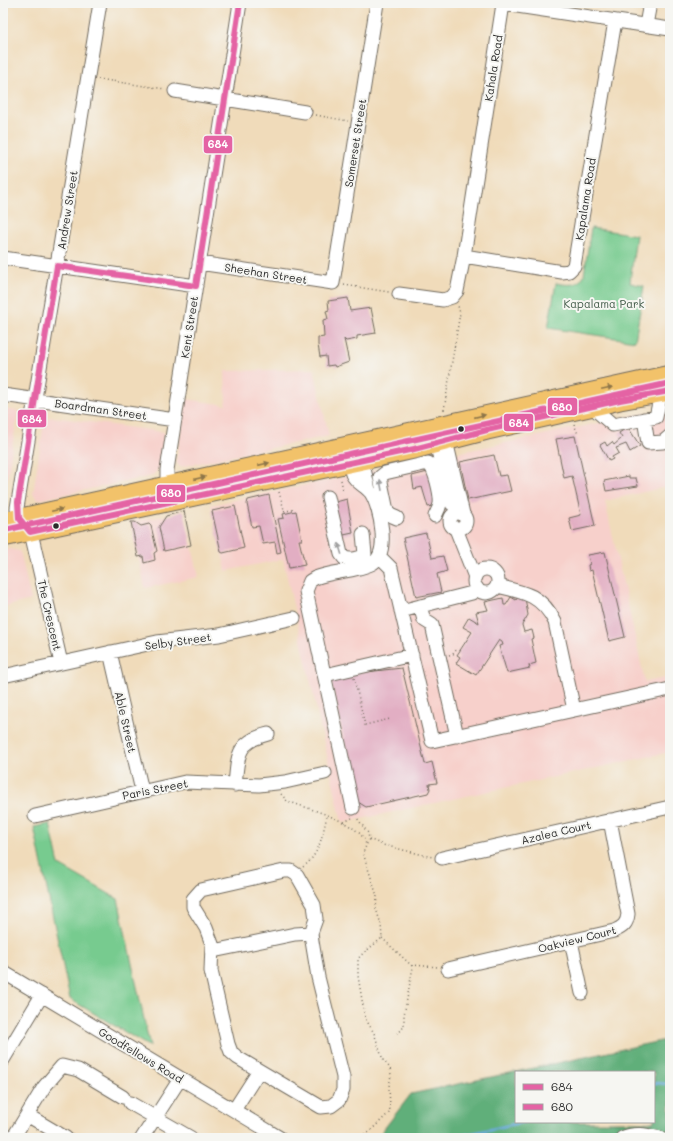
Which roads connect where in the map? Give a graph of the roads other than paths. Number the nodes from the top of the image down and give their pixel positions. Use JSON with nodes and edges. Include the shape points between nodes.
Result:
{"nodes":[{"id":1,"x":100,"y":3,"type":"edge"},
{"id":2,"x":240,"y":3,"type":"edge"},
{"id":3,"x":377,"y":3,"type":"edge"},
{"id":4,"x":650,"y":3,"type":"edge"},
{"id":5,"x":615,"y":21,"type":"junction"},
{"id":6,"x":646,"y":25,"type":"junction"},
{"id":7,"x":670,"y":29,"type":"edge"},
{"id":8,"x":175,"y":91,"type":"road end"},
{"id":9,"x":225,"y":99,"type":"junction"},
{"id":10,"x":305,"y":112,"type":"road end"},
{"id":11,"x":464,"y":256,"type":"junction"},
{"id":12,"x":3,"y":258,"type":"edge"},
{"id":13,"x":199,"y":263,"type":"junction"},
{"id":14,"x":57,"y":266,"type":"junction"},
{"id":15,"x":333,"y":284,"type":"joint"},
{"id":16,"x":196,"y":286,"type":"junction"},
{"id":17,"x":399,"y":294,"type":"road end"},
{"id":18,"x":670,"y":375,"type":"edge"},
{"id":19,"x":666,"y":392,"type":"edge"},
{"id":20,"x":3,"y":394,"type":"edge"},
{"id":21,"x":34,"y":399,"type":"junction"},
{"id":22,"x":591,"y":406,"type":"junction"},
{"id":23,"x":650,"y":418,"type":"junction"},
{"id":24,"x":174,"y":420,"type":"junction"},
{"id":25,"x":440,"y":430,"type":"junction"},
{"id":26,"x":668,"y":443,"type":"edge"},
{"id":27,"x":354,"y":456,"type":"junction"},
{"id":28,"x":167,"y":486,"type":"junction"},
{"id":29,"x":328,"y":497,"type":"dead end"},
{"id":30,"x":435,"y":516,"type":"dead end"},
{"id":31,"x":397,"y":518,"type":"dead end"},
{"id":32,"x":18,"y":524,"type":"edge"},
{"id":33,"x":363,"y":534,"type":"dead end"},
{"id":34,"x":3,"y":537,"type":"edge"},
{"id":35,"x":380,"y":556,"type":"junction"},
{"id":36,"x":479,"y":578,"type":"junction"},
{"id":37,"x":497,"y":586,"type":"junction"},
{"id":38,"x":420,"y":606,"type":"junction"},
{"id":39,"x":401,"y":611,"type":"junction"},
{"id":40,"x":294,"y":618,"type":"dead end"},
{"id":41,"x":110,"y":652,"type":"junction"},
{"id":42,"x":412,"y":656,"type":"junction"},
{"id":43,"x":62,"y":663,"type":"junction"},
{"id":44,"x":325,"y":675,"type":"junction"},
{"id":45,"x":3,"y":676,"type":"edge"},
{"id":46,"x":670,"y":688,"type":"edge"},
{"id":47,"x":574,"y":710,"type":"junction"},
{"id":48,"x":268,"y":734,"type":"dead end"},
{"id":49,"x":457,"y":736,"type":"junction"},
{"id":50,"x":325,"y":773,"type":"dead end"},
{"id":51,"x":235,"y":785,"type":"junction"},
{"id":52,"x":142,"y":791,"type":"junction"},
{"id":53,"x":670,"y":807,"type":"edge"},
{"id":54,"x":353,"y":808,"type":"dead end"},
{"id":55,"x":35,"y":816,"type":"dead end"},
{"id":56,"x":610,"y":820,"type":"junction"},
{"id":57,"x":442,"y":858,"type":"road end"},
{"id":58,"x":311,"y":933,"type":"junction"},
{"id":59,"x":571,"y":941,"type":"junction"},
{"id":60,"x":213,"y":951,"type":"junction"},
{"id":61,"x":448,"y":969,"type":"road end"},
{"id":62,"x":3,"y":972,"type":"edge"},
{"id":63,"x":582,"y":994,"type":"dead end"},
{"id":64,"x":42,"y":995,"type":"junction"},
{"id":65,"x":3,"y":1060,"type":"edge"},
{"id":66,"x":259,"y":1071,"type":"junction"},
{"id":67,"x":180,"y":1079,"type":"junction"},
{"id":68,"x":234,"y":1110,"type":"junction"},
{"id":69,"x":27,"y":1115,"type":"junction"},
{"id":70,"x":155,"y":1116,"type":"junction"},
{"id":71,"x":13,"y":1138,"type":"edge"},
{"id":72,"x":66,"y":1138,"type":"edge"},
{"id":73,"x":142,"y":1138,"type":"edge"},
{"id":74,"x":191,"y":1138,"type":"edge"},
{"id":75,"x":280,"y":1138,"type":"edge"},
{"id":76,"x":622,"y":1138,"type":"edge"},
{"id":77,"x":661,"y":1138,"type":"edge"}],
"edges":[{"from":1,"to":14,"type":"street","name":"Andrew Street"},
{"from":2,"to":9,"type":"street","name":"Kent Street"},
{"from":3,"to":15,"type":"street","name":"Somerset Street"},
{"from":4,"to":6,"type":"street"},
{"from":5,"to":6,"type":"street","name":"Kahala Road"},
{"from":5,"to":11,"type":"street","name":"Kapalama Road","via":[[574,266],[569,271],[562,272]]},
{"from":5,"to":11,"type":"street","name":"Kahala Road","via":[[503,4]]},
{"from":6,"to":7,"type":"street","name":"Kahala Road"},
{"from":8,"to":9,"type":"street"},
{"from":9,"to":10,"type":"street"},
{"from":9,"to":13,"type":"street","name":"Kent Street"},
{"from":11,"to":17,"type":"street","name":"Kahala Road","via":[[457,291],[452,298],[443,300]]},
{"from":12,"to":14,"type":"street"},
{"from":13,"to":15,"type":"street","name":"Sheehan Street"},
{"from":13,"to":16,"type":"street","name":"Kent Street"},
{"from":14,"to":16,"type":"street"},
{"from":14,"to":21,"type":"street","name":"Andrew Street"},
{"from":16,"to":24,"type":"street","name":"Kent Street"},
{"from":25,"to":18,"type":"highway","one_way":true},
{"from":19,"to":22,"type":"highway"},
{"from":19,"to":23,"type":"street"},
{"from":20,"to":21,"type":"street","name":"Boardman Street"},
{"from":21,"to":24,"type":"street","name":"Boardman Street"},
{"from":21,"to":32,"type":"street","name":"Andrew Street","via":[[18,502]]},
{"from":22,"to":23,"type":"street","via":[[614,425]]},
{"from":22,"to":25,"type":"highway"},
{"from":23,"to":26,"type":"street","via":[[648,443]]},
{"from":24,"to":28,"type":"street","name":"Kent Street"},
{"from":25,"to":27,"type":"highway"},
{"from":25,"to":36,"type":"street","via":[[460,520]]},
{"from":28,"to":27,"type":"highway","one_way":true},
{"from":27,"to":32,"type":"highway"},
{"from":27,"to":35,"type":"street","via":[[354,476],[369,490],[375,500],[382,530]]},
{"from":32,"to":28,"type":"highway","one_way":true},
{"from":33,"to":29,"type":"street","one_way":true,"via":[[363,557],[344,558]]},
{"from":31,"to":30,"type":"street","one_way":true,"via":[[387,511],[380,477],[385,473],[428,463],[433,468],[440,499]]},
{"from":32,"to":34,"type":"highway"},
{"from":32,"to":43,"type":"street","name":"The Crescent"},
{"from":35,"to":39,"type":"street","via":[[391,568]]},
{"from":35,"to":44,"type":"street","via":[[373,563],[315,578],[307,586]]},
{"from":36,"to":37,"type":"street","via":[[483,592],[490,592]]},
{"from":36,"to":37,"type":"street","via":[[491,570],[496,573]]},
{"from":36,"to":38,"type":"street","via":[[472,593]]},
{"from":37,"to":47,"type":"street","via":[[542,601],[549,610],[555,622]]},
{"from":38,"to":39,"type":"street"},
{"from":38,"to":49,"type":"street","via":[[424,620],[432,625]]},
{"from":39,"to":42,"type":"street"},
{"from":40,"to":41,"type":"street","name":"Selby Street","via":[[219,635],[168,640]]},
{"from":41,"to":43,"type":"street","name":"Selby Street"},
{"from":41,"to":52,"type":"street","name":"Able Street"},
{"from":42,"to":44,"type":"street"},
{"from":42,"to":49,"type":"street","via":[[432,741]]},
{"from":43,"to":45,"type":"street","name":"The Crescent"},
{"from":44,"to":54,"type":"street"},
{"from":46,"to":47,"type":"street"},
{"from":47,"to":49,"type":"street"},
{"from":48,"to":51,"type":"street","via":[[251,740],[242,749]]},
{"from":50,"to":51,"type":"street","name":"Paris Street","via":[[276,783]]},
{"from":51,"to":52,"type":"street","name":"Paris Street","via":[[191,782]]},
{"from":52,"to":55,"type":"street","name":"Paris Street"},
{"from":53,"to":56,"type":"street","name":"Azalea Court"},
{"from":56,"to":57,"type":"street","name":"Azalea Court"},
{"from":56,"to":59,"type":"street","name":"Oakview Court","via":[[628,914],[627,921],[622,928],[614,931]]},
{"from":58,"to":60,"type":"street"},
{"from":58,"to":60,"type":"street","via":[[316,919],[314,905],[299,878],[294,873],[284,871],[198,893],[193,900],[193,907],[208,931]]},
{"from":58,"to":66,"type":"street","via":[[318,977],[343,1077],[341,1095],[331,1106],[321,1107]]},
{"from":59,"to":61,"type":"street","name":"Oakview Court"},
{"from":59,"to":63,"type":"street"},
{"from":60,"to":66,"type":"street","via":[[211,971],[229,1048],[238,1058]]},
{"from":62,"to":64,"type":"street","name":"Goodfellows Road"},
{"from":64,"to":65,"type":"street"},
{"from":64,"to":67,"type":"street","name":"Goodfellows Road"},
{"from":66,"to":68,"type":"street"},
{"from":67,"to":68,"type":"street","name":"Goodfellows Road"},
{"from":67,"to":70,"type":"street"},
{"from":68,"to":75,"type":"street","name":"Goodfellows Road"},
{"from":69,"to":70,"type":"street","via":[[49,1080],[62,1066],[78,1070]]},
{"from":69,"to":71,"type":"street"},
{"from":69,"to":72,"type":"street"},
{"from":70,"to":73,"type":"street"},
{"from":70,"to":74,"type":"street"},
{"from":76,"to":77,"type":"street","via":[[630,1134]]}]}
